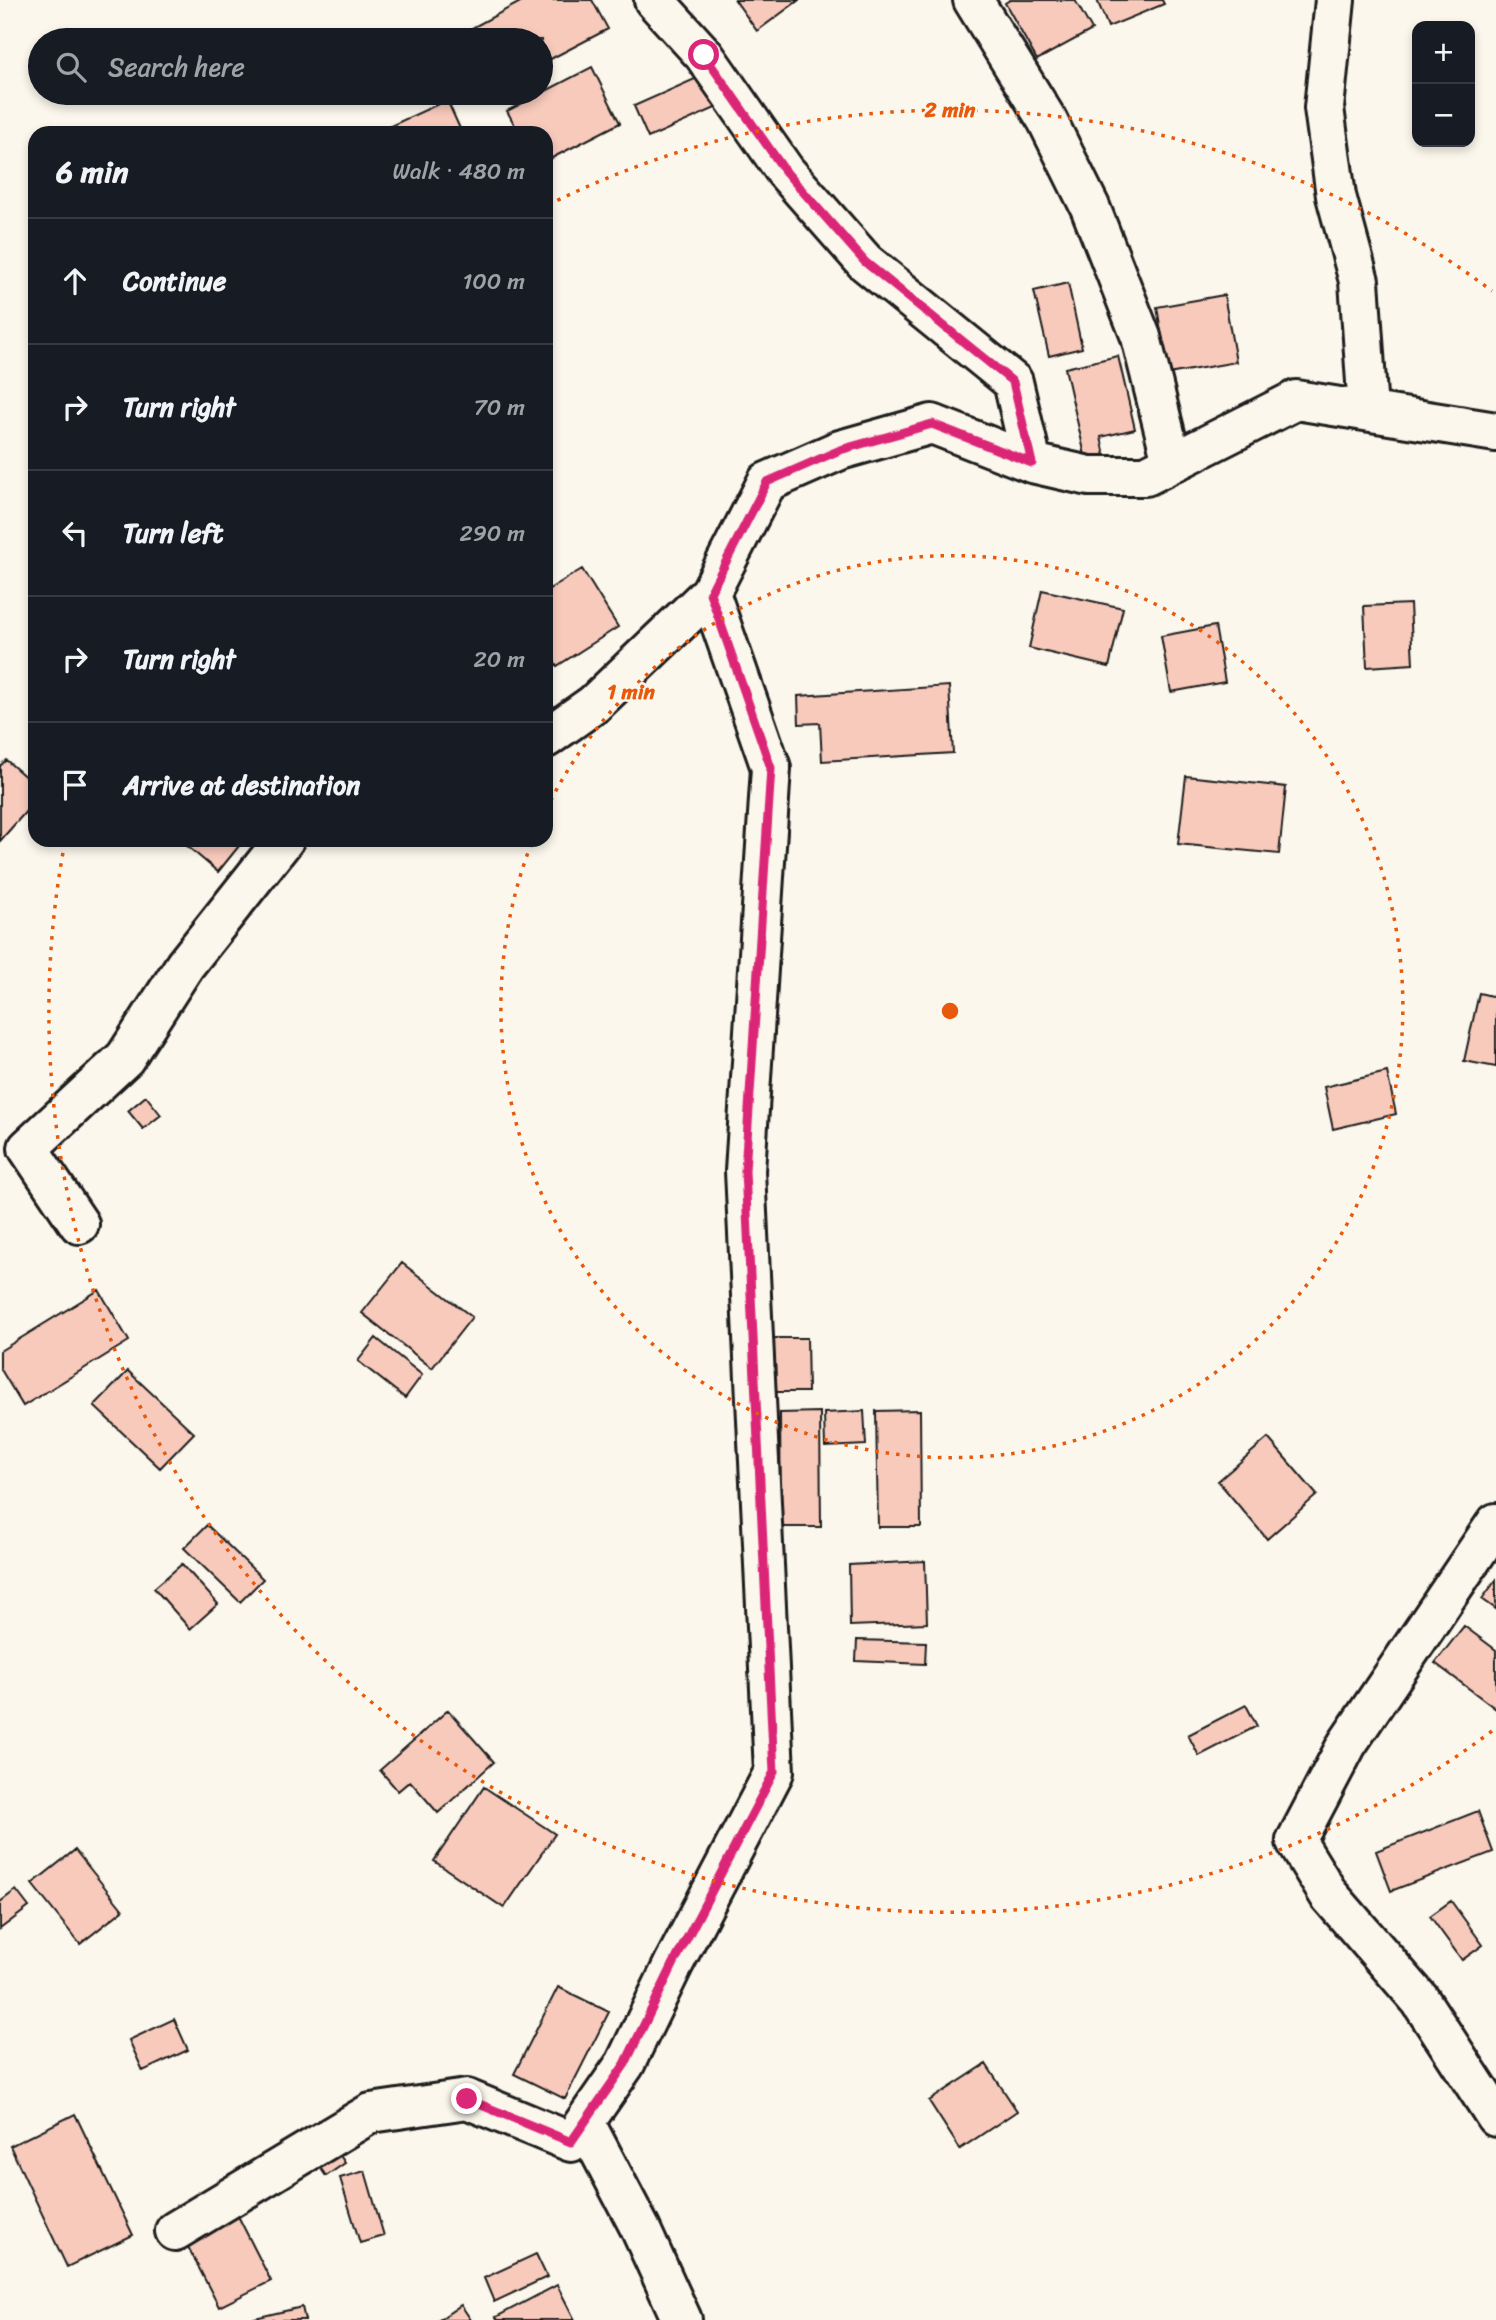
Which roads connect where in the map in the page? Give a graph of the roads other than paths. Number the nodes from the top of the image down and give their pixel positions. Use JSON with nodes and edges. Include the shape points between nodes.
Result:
{"nodes":[{"id":1,"x":654,"y":0,"type":"edge"},
{"id":2,"x":973,"y":0,"type":"edge"},
{"id":3,"x":1335,"y":0,"type":"edge"},
{"id":4,"x":1368,"y":411,"type":"junction"},
{"id":5,"x":1496,"y":432,"type":"edge"},
{"id":6,"x":1032,"y":463,"type":"junction"},
{"id":7,"x":1172,"y":463,"type":"junction"},
{"id":8,"x":710,"y":593,"type":"junction"},
{"id":9,"x":553,"y":733,"type":"edge"},
{"id":10,"x":278,"y":847,"type":"edge"},
{"id":11,"x":79,"y":1224,"type":"dead end"},
{"id":12,"x":1496,"y":1523,"type":"edge"},
{"id":13,"x":1496,"y":2117,"type":"edge"},
{"id":14,"x":585,"y":2123,"type":"junction"},
{"id":15,"x":175,"y":2231,"type":"dead end"},
{"id":16,"x":682,"y":2320,"type":"edge"}],
"edges":[{"from":1,"to":6,"type":"street","via":[[704,55],[785,171],[865,262],[1013,382]]},
{"from":2,"to":7,"type":"street","via":[[1046,120],[1090,207],[1141,337]]},
{"from":3,"to":4,"type":"street","via":[[1324,108],[1336,196],[1359,281]]},
{"from":4,"to":5,"type":"street"},
{"from":4,"to":7,"type":"street","via":[[1296,400]]},
{"from":6,"to":7,"type":"street","via":[[1089,476],[1146,476]]},
{"from":6,"to":8,"type":"street","via":[[932,424],[840,450],[767,482]]},
{"from":8,"to":9,"type":"street","via":[[594,704]]},
{"from":8,"to":14,"type":"street","via":[[771,768],[745,1171],[774,1772],[625,2064]]},
{"from":10,"to":11,"type":"street","via":[[185,965],[125,1058],[28,1147]]},
{"from":12,"to":13,"type":"street","via":[[1347,1744],[1296,1841],[1329,1895],[1420,2000]]},
{"from":14,"to":15,"type":"street","via":[[571,2142],[467,2099],[371,2113]]},
{"from":14,"to":16,"type":"street"}]}
